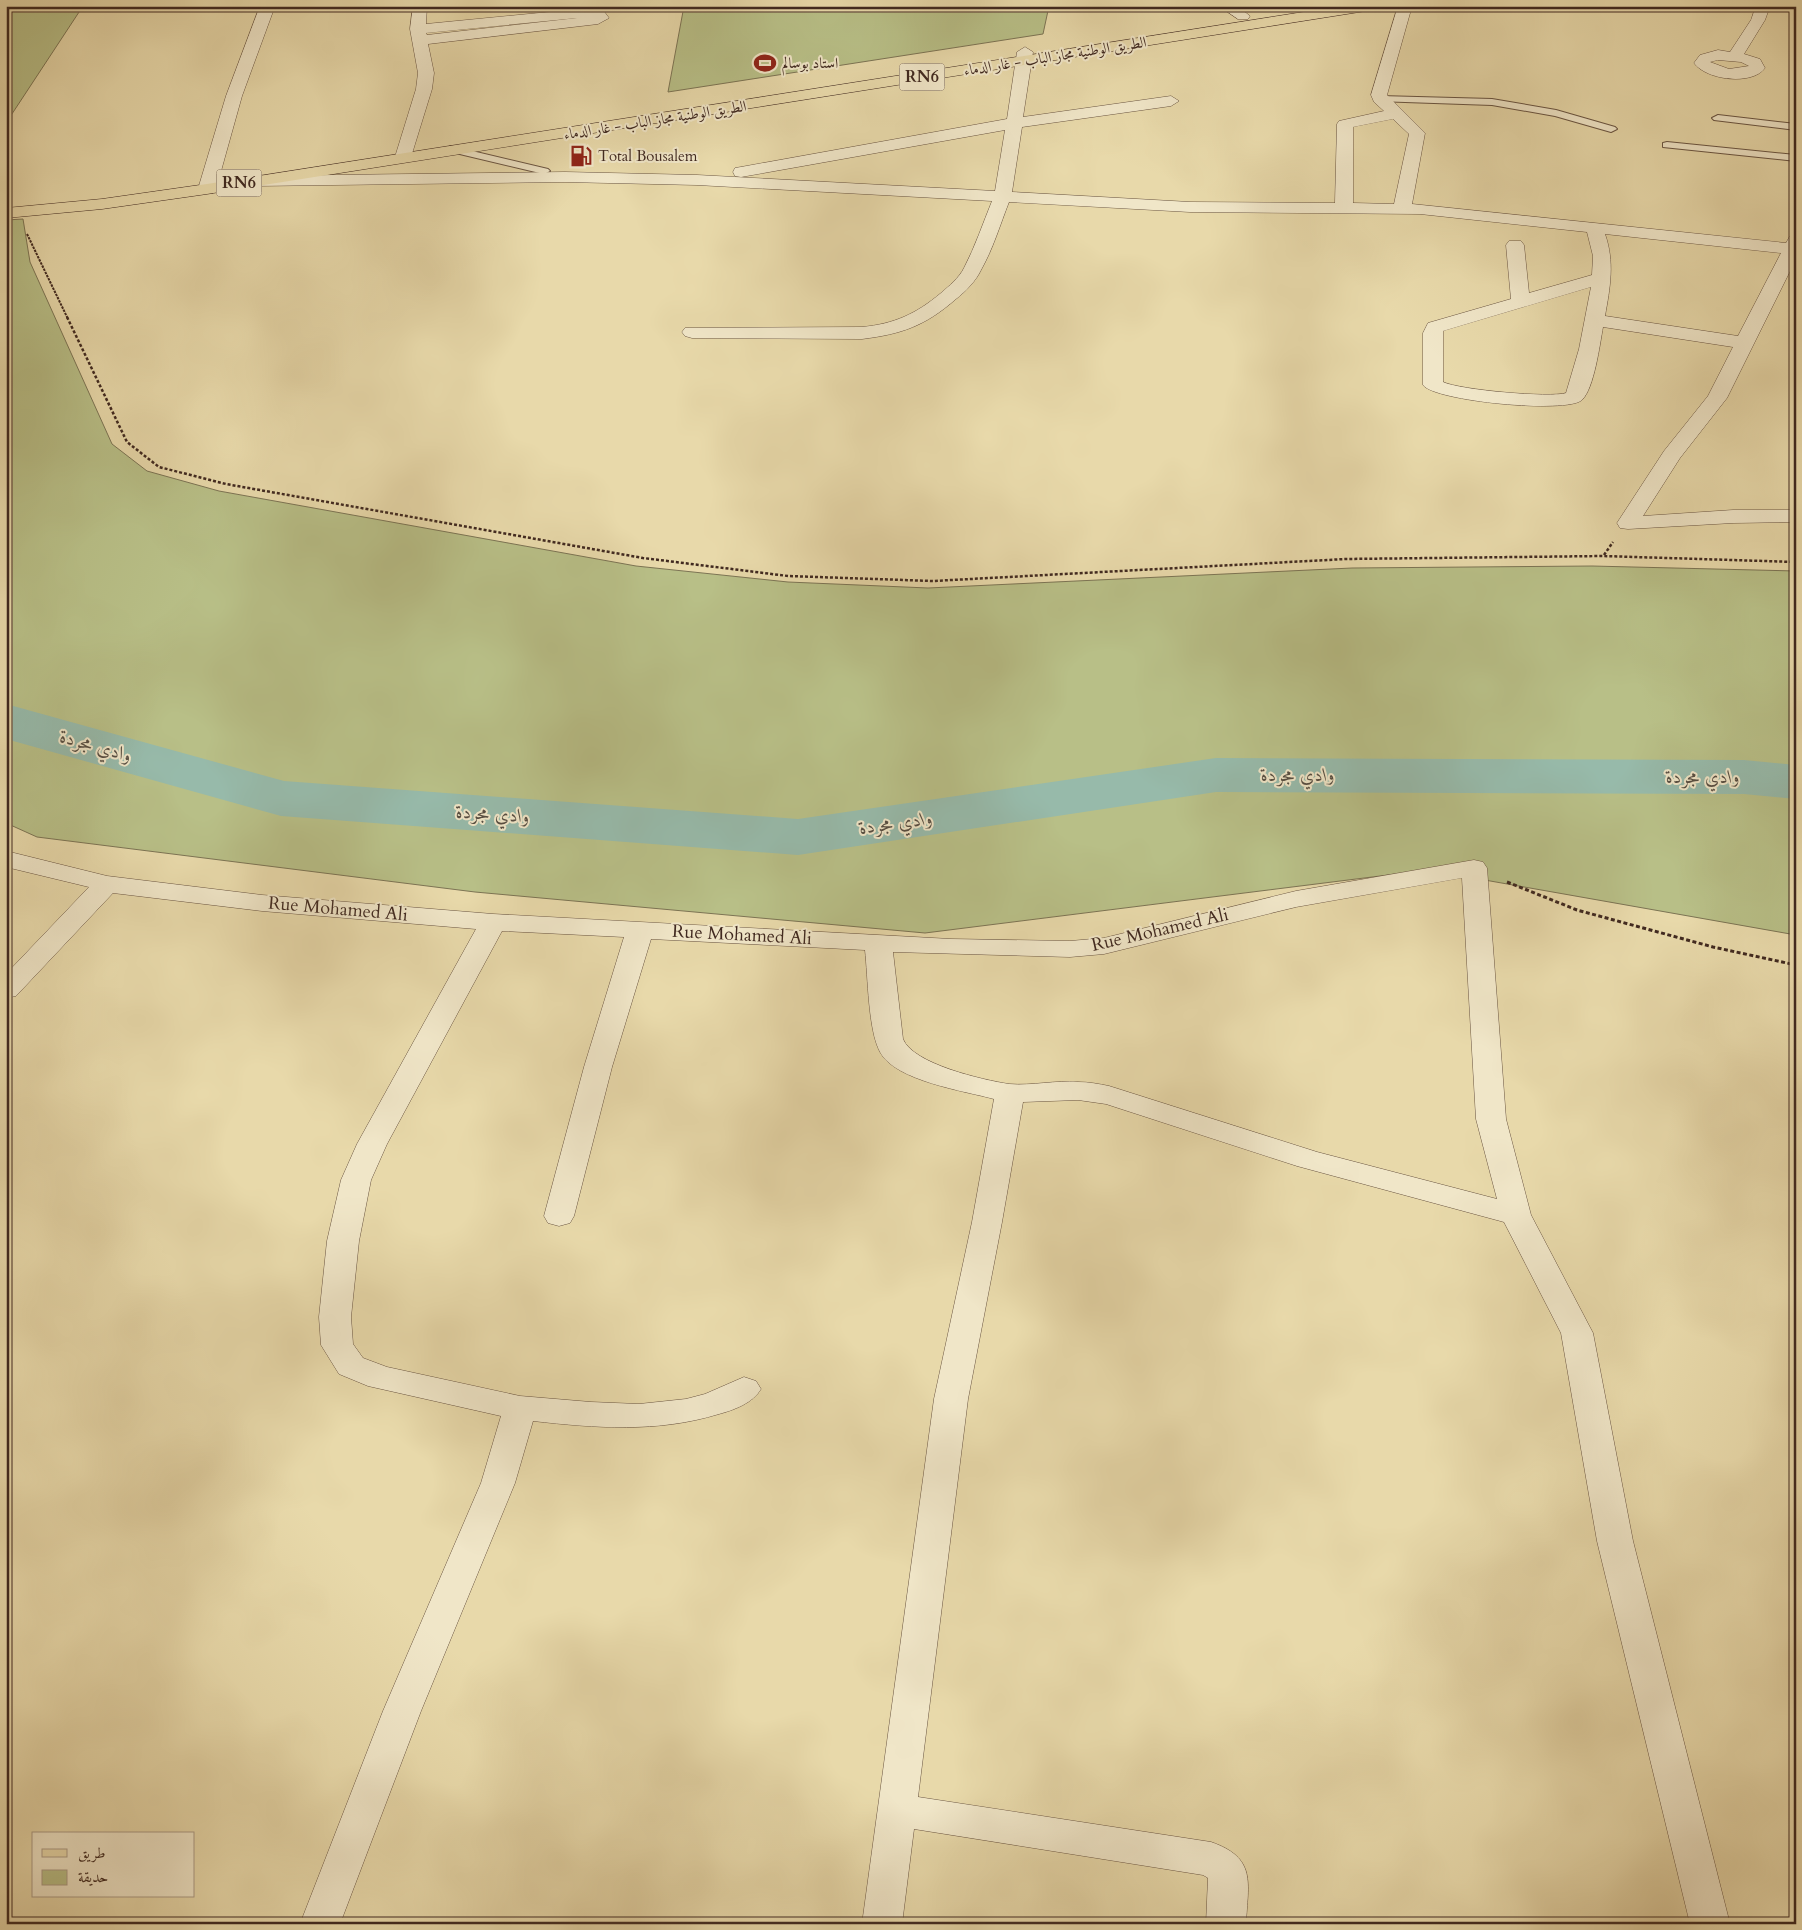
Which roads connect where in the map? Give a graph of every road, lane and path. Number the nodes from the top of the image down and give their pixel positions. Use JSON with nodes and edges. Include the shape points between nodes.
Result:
{"nodes":[{"id":1,"x":268,"y":6,"type":"edge"},
{"id":2,"x":420,"y":6,"type":"edge"},
{"id":3,"x":1226,"y":6,"type":"edge"},
{"id":4,"x":1311,"y":6,"type":"edge"},
{"id":5,"x":1372,"y":6,"type":"edge"},
{"id":6,"x":1405,"y":6,"type":"edge"},
{"id":7,"x":1763,"y":6,"type":"edge"},
{"id":8,"x":1243,"y":16,"type":"junction"},
{"id":9,"x":1187,"y":31,"type":"junction"},
{"id":10,"x":419,"y":34,"type":"junction"},
{"id":11,"x":1025,"y":56,"type":"junction"},
{"id":12,"x":1735,"y":56,"type":"dead end"},
{"id":13,"x":1380,"y":99,"type":"junction"},
{"id":14,"x":1171,"y":101,"type":"dead end"},
{"id":15,"x":1395,"y":114,"type":"junction"},
{"id":16,"x":1718,"y":118,"type":"dead end"},
{"id":17,"x":1014,"y":123,"type":"junction"},
{"id":18,"x":1796,"y":126,"type":"edge"},
{"id":19,"x":1611,"y":129,"type":"dead end"},
{"id":20,"x":1667,"y":145,"type":"dead end"},
{"id":21,"x":452,"y":149,"type":"junction"},
{"id":22,"x":403,"y":157,"type":"junction"},
{"id":23,"x":1796,"y":158,"type":"edge"},
{"id":24,"x":544,"y":171,"type":"dead end"},
{"id":25,"x":697,"y":180,"type":"junction"},
{"id":26,"x":255,"y":181,"type":"junction"},
{"id":27,"x":207,"y":188,"type":"junction"},
{"id":28,"x":1003,"y":197,"type":"junction"},
{"id":29,"x":1402,"y":209,"type":"junction"},
{"id":30,"x":1344,"y":210,"type":"junction"},
{"id":31,"x":11,"y":212,"type":"edge"},
{"id":32,"x":1594,"y":226,"type":"junction"},
{"id":33,"x":1514,"y":245,"type":"dead end"},
{"id":34,"x":1794,"y":246,"type":"edge"},
{"id":35,"x":1602,"y":278,"type":"junction"},
{"id":36,"x":1521,"y":302,"type":"junction"},
{"id":37,"x":1595,"y":320,"type":"junction"},
{"id":38,"x":692,"y":332,"type":"dead end"},
{"id":39,"x":1744,"y":344,"type":"junction"},
{"id":40,"x":1796,"y":516,"type":"edge"},
{"id":41,"x":1796,"y":562,"type":"edge"},
{"id":42,"x":6,"y":859,"type":"edge"},
{"id":43,"x":1474,"y":868,"type":"junction"},
{"id":44,"x":107,"y":884,"type":"junction"},
{"id":45,"x":494,"y":922,"type":"junction"},
{"id":46,"x":640,"y":930,"type":"junction"},
{"id":47,"x":878,"y":942,"type":"junction"},
{"id":48,"x":1796,"y":965,"type":"edge"},
{"id":49,"x":6,"y":990,"type":"edge"},
{"id":50,"x":1010,"y":1093,"type":"junction"},
{"id":51,"x":1516,"y":1215,"type":"junction"},
{"id":52,"x":559,"y":1216,"type":"dead end"},
{"id":53,"x":744,"y":1389,"type":"dead end"},
{"id":54,"x":520,"y":1408,"type":"junction"},
{"id":55,"x":897,"y":1810,"type":"junction"},
{"id":56,"x":320,"y":1924,"type":"edge"},
{"id":57,"x":882,"y":1924,"type":"edge"},
{"id":58,"x":1226,"y":1924,"type":"edge"},
{"id":59,"x":1710,"y":1924,"type":"edge"}],
"edges":[{"from":1,"to":27,"type":"street","via":[[244,62]]},
{"from":2,"to":10,"type":"street"},
{"from":3,"to":8,"type":"street"},
{"from":4,"to":8,"type":"main road","name":"الطريق الوطنية مجاز الباب - غار الدماء","number":"RN6"},
{"from":5,"to":9,"type":"main road","name":"الطريق الوطنية مجاز الباب - غار الدماء","number":"RN6"},
{"from":6,"to":13,"type":"street"},
{"from":7,"to":12,"type":"street"},
{"from":8,"to":9,"type":"main road","name":"الطريق الوطنية مجاز الباب - غار الدماء","number":"RN6"},
{"from":9,"to":11,"type":"main road","name":"الطريق الوطنية مجاز الباب - غار الدماء","number":"RN6"},
{"from":10,"to":10,"type":"street","via":[[598,20],[602,18],[591,12]]},
{"from":10,"to":22,"type":"street","via":[[426,73],[424,89]]},
{"from":11,"to":17,"type":"street"},
{"from":11,"to":21,"type":"main road","name":"الطريق الوطنية مجاز الباب - غار الدماء","number":"RN6","via":[[713,106],[552,136]]},
{"from":13,"to":15,"type":"street"},
{"from":13,"to":19,"type":"lane","via":[[1492,102],[1556,113]]},
{"from":14,"to":17,"type":"street"},
{"from":15,"to":29,"type":"street","via":[[1416,130],[1418,138]]},
{"from":15,"to":30,"type":"street","via":[[1345,124]]},
{"from":16,"to":18,"type":"lane"},
{"from":17,"to":25,"type":"street"},
{"from":17,"to":28,"type":"street"},
{"from":20,"to":23,"type":"lane"},
{"from":21,"to":22,"type":"main road","name":"الطريق الوطنية مجاز الباب - غار الدماء","number":"RN6"},
{"from":21,"to":24,"type":"lane"},
{"from":22,"to":26,"type":"main road","name":"الطريق الوطنية مجاز الباب - غار الدماء","number":"RN6"},
{"from":25,"to":26,"type":"street","via":[[538,177]]},
{"from":25,"to":28,"type":"street"},
{"from":26,"to":27,"type":"main road","name":"الطريق الوطنية مجاز الباب - غار الدماء","number":"RN6"},
{"from":27,"to":31,"type":"main road","name":"الطريق الوطنية مجاز الباب - غار الدماء","number":"RN6","via":[[102,204]]},
{"from":28,"to":30,"type":"street","via":[[1190,207]]},
{"from":28,"to":38,"type":"street","via":[[972,271],[943,300],[910,323],[862,333]]},
{"from":29,"to":30,"type":"street"},
{"from":29,"to":32,"type":"street"},
{"from":31,"to":41,"type":"path","via":[[42,261],[127,442],[159,467],[226,484],[643,558],[788,576],[932,581],[1346,559],[1603,556]]},
{"from":32,"to":34,"type":"street"},
{"from":32,"to":35,"type":"street","via":[[1602,257]]},
{"from":33,"to":36,"type":"street"},
{"from":34,"to":39,"type":"street"},
{"from":35,"to":36,"type":"street"},
{"from":35,"to":37,"type":"street"},
{"from":36,"to":37,"type":"street","via":[[1435,327],[1434,387],[1500,396],[1569,399],[1577,392]]},
{"from":37,"to":39,"type":"street"},
{"from":39,"to":40,"type":"street","via":[[1717,398],[1671,455],[1628,523],[1733,515]]},
{"from":42,"to":44,"type":"street","name":"Rue Mohamed Ali"},
{"from":43,"to":47,"type":"street","name":"Rue Mohamed Ali","via":[[1296,899],[1104,946],[1070,949]]},
{"from":43,"to":48,"type":"path","via":[[1577,910],[1713,947]]},
{"from":43,"to":51,"type":"street","via":[[1491,1119]]},
{"from":44,"to":45,"type":"street","name":"Rue Mohamed Ali","via":[[262,903]]},
{"from":44,"to":49,"type":"street"},
{"from":45,"to":46,"type":"street","name":"Rue Mohamed Ali"},
{"from":45,"to":54,"type":"street","via":[[372,1144],[356,1180],[343,1241],[335,1317],[337,1344],[351,1366],[380,1378]]},
{"from":46,"to":47,"type":"street","name":"Rue Mohamed Ali"},
{"from":46,"to":52,"type":"street","via":[[598,1067]]},
{"from":47,"to":50,"type":"street","via":[[889,1039],[894,1052],[913,1066]]},
{"from":50,"to":51,"type":"street","via":[[1078,1091],[1109,1094],[1308,1159]]},
{"from":50,"to":55,"type":"street","via":[[988,1222],[951,1399]]},
{"from":51,"to":59,"type":"street","via":[[1577,1333],[1615,1541]]},
{"from":53,"to":54,"type":"street","via":[[710,1405],[671,1414],[610,1417]]},
{"from":54,"to":56,"type":"street","via":[[498,1483],[402,1711]]},
{"from":55,"to":57,"type":"street"},
{"from":55,"to":58,"type":"street","via":[[1212,1859],[1224,1867],[1228,1877]]}]}
